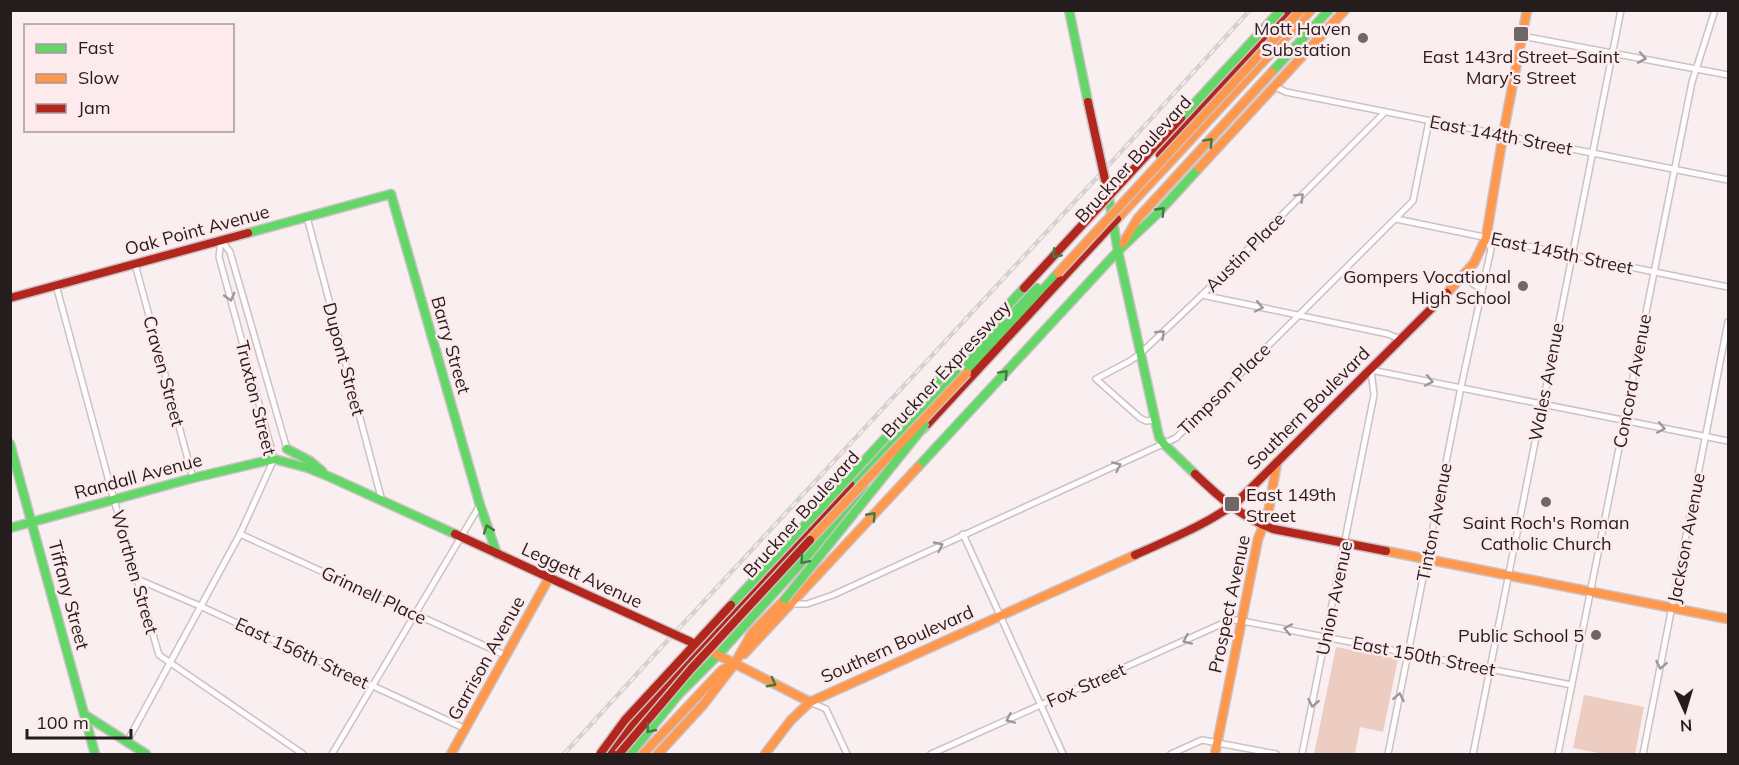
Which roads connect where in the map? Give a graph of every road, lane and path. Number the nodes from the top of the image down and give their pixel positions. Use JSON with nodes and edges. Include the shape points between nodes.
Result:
{"nodes":[{"id":1,"x":1070,"y":10,"type":"edge"},
{"id":2,"x":1281,"y":10,"type":"edge"},
{"id":3,"x":1292,"y":10,"type":"edge"},
{"id":4,"x":1329,"y":10,"type":"edge"},
{"id":5,"x":1345,"y":10,"type":"edge"},
{"id":6,"x":1527,"y":10,"type":"edge"},
{"id":7,"x":1621,"y":10,"type":"edge"},
{"id":8,"x":1715,"y":10,"type":"edge"},
{"id":9,"x":1307,"y":11,"type":"edge"},
{"id":10,"x":1522,"y":36,"type":"junction"},
{"id":11,"x":1265,"y":40,"type":"junction"},
{"id":12,"x":1613,"y":53,"type":"junction"},
{"id":13,"x":1696,"y":69,"type":"junction"},
{"id":14,"x":1728,"y":75,"type":"edge"},
{"id":15,"x":1275,"y":87,"type":"junction"},
{"id":16,"x":1385,"y":112,"type":"junction"},
{"id":17,"x":1429,"y":121,"type":"junction"},
{"id":18,"x":1503,"y":135,"type":"junction"},
{"id":19,"x":1592,"y":153,"type":"junction"},
{"id":20,"x":1674,"y":169,"type":"junction"},
{"id":21,"x":1728,"y":180,"type":"edge"},
{"id":22,"x":391,"y":194,"type":"joint"},
{"id":23,"x":1110,"y":209,"type":"junction"},
{"id":24,"x":307,"y":217,"type":"junction"},
{"id":25,"x":1396,"y":219,"type":"junction"},
{"id":26,"x":1113,"y":223,"type":"junction"},
{"id":27,"x":1486,"y":238,"type":"junction"},
{"id":28,"x":221,"y":240,"type":"junction"},
{"id":29,"x":1118,"y":251,"type":"junction"},
{"id":30,"x":1572,"y":255,"type":"junction"},
{"id":31,"x":135,"y":264,"type":"junction"},
{"id":32,"x":1654,"y":272,"type":"junction"},
{"id":33,"x":1463,"y":277,"type":"junction"},
{"id":34,"x":56,"y":285,"type":"junction"},
{"id":35,"x":1728,"y":287,"type":"edge"},
{"id":36,"x":1482,"y":290,"type":"junction"},
{"id":37,"x":1202,"y":295,"type":"junction"},
{"id":38,"x":10,"y":298,"type":"edge"},
{"id":39,"x":1299,"y":316,"type":"junction"},
{"id":40,"x":1728,"y":322,"type":"edge"},
{"id":41,"x":1400,"y":339,"type":"junction"},
{"id":42,"x":1140,"y":354,"type":"junction"},
{"id":43,"x":1371,"y":370,"type":"junction"},
{"id":44,"x":967,"y":373,"type":"junction"},
{"id":45,"x":1461,"y":387,"type":"junction"},
{"id":46,"x":1542,"y":403,"type":"junction"},
{"id":47,"x":1154,"y":420,"type":"junction"},
{"id":48,"x":1624,"y":420,"type":"junction"},
{"id":49,"x":1706,"y":437,"type":"junction"},
{"id":50,"x":1728,"y":441,"type":"edge"},
{"id":51,"x":10,"y":444,"type":"edge"},
{"id":52,"x":1164,"y":444,"type":"junction"},
{"id":53,"x":287,"y":449,"type":"joint"},
{"id":54,"x":274,"y":459,"type":"junction"},
{"id":55,"x":1277,"y":462,"type":"junction"},
{"id":56,"x":330,"y":477,"type":"junction"},
{"id":57,"x":193,"y":478,"type":"junction"},
{"id":58,"x":114,"y":500,"type":"junction"},
{"id":59,"x":382,"y":501,"type":"junction"},
{"id":60,"x":480,"y":505,"type":"junction"},
{"id":61,"x":1232,"y":507,"type":"junction"},
{"id":62,"x":32,"y":522,"type":"junction"},
{"id":63,"x":1263,"y":526,"type":"junction"},
{"id":64,"x":10,"y":528,"type":"edge"},
{"id":65,"x":240,"y":534,"type":"junction"},
{"id":66,"x":963,"y":534,"type":"junction"},
{"id":67,"x":462,"y":537,"type":"junction"},
{"id":68,"x":1345,"y":543,"type":"junction"},
{"id":69,"x":497,"y":554,"type":"junction"},
{"id":70,"x":1427,"y":559,"type":"junction"},
{"id":71,"x":1509,"y":575,"type":"junction"},
{"id":72,"x":549,"y":578,"type":"junction"},
{"id":73,"x":137,"y":579,"type":"junction"},
{"id":74,"x":1590,"y":592,"type":"junction"},
{"id":75,"x":786,"y":602,"type":"junction"},
{"id":76,"x":200,"y":606,"type":"junction"},
{"id":77,"x":1672,"y":608,"type":"junction"},
{"id":78,"x":415,"y":614,"type":"junction"},
{"id":79,"x":1000,"y":616,"type":"junction"},
{"id":80,"x":1728,"y":619,"type":"edge"},
{"id":81,"x":1242,"y":620,"type":"junction"},
{"id":82,"x":1326,"y":636,"type":"junction"},
{"id":83,"x":701,"y":647,"type":"junction"},
{"id":84,"x":1408,"y":652,"type":"junction"},
{"id":85,"x":718,"y":655,"type":"junction"},
{"id":86,"x":507,"y":656,"type":"junction"},
{"id":87,"x":735,"y":663,"type":"junction"},
{"id":88,"x":169,"y":664,"type":"junction"},
{"id":89,"x":1490,"y":669,"type":"junction"},
{"id":90,"x":1572,"y":685,"type":"junction"},
{"id":91,"x":373,"y":686,"type":"junction"},
{"id":92,"x":810,"y":702,"type":"junction"},
{"id":93,"x":1041,"y":705,"type":"junction"},
{"id":94,"x":85,"y":716,"type":"junction"},
{"id":95,"x":466,"y":729,"type":"junction"},
{"id":96,"x":127,"y":742,"type":"junction"},
{"id":97,"x":1217,"y":743,"type":"junction"},
{"id":98,"x":94,"y":754,"type":"edge"},
{"id":99,"x":146,"y":754,"type":"edge"},
{"id":100,"x":303,"y":754,"type":"edge"},
{"id":101,"x":332,"y":754,"type":"edge"},
{"id":102,"x":451,"y":754,"type":"edge"},
{"id":103,"x":600,"y":754,"type":"edge"},
{"id":104,"x":610,"y":754,"type":"edge"},
{"id":105,"x":619,"y":754,"type":"edge"},
{"id":106,"x":630,"y":754,"type":"edge"},
{"id":107,"x":643,"y":754,"type":"edge"},
{"id":108,"x":658,"y":754,"type":"edge"},
{"id":109,"x":765,"y":754,"type":"edge"},
{"id":110,"x":847,"y":754,"type":"edge"},
{"id":111,"x":932,"y":754,"type":"edge"},
{"id":112,"x":1063,"y":754,"type":"edge"},
{"id":113,"x":1171,"y":754,"type":"edge"},
{"id":114,"x":1215,"y":754,"type":"edge"},
{"id":115,"x":1276,"y":754,"type":"edge"},
{"id":116,"x":1302,"y":754,"type":"edge"},
{"id":117,"x":1388,"y":754,"type":"edge"},
{"id":118,"x":1473,"y":754,"type":"edge"},
{"id":119,"x":1558,"y":754,"type":"edge"},
{"id":120,"x":1643,"y":754,"type":"edge"}],
"edges":[{"from":1,"to":23,"type":"main road","bridge":true},
{"from":2,"to":103,"type":"main road","name":"Bruckner Expressway","one_way":true,"bridge":true,"via":[[625,720]]},
{"from":3,"to":11,"type":"main road","name":"Bruckner Boulevard"},
{"from":29,"to":4,"type":"main road","one_way":true,"via":[[1138,218]]},
{"from":5,"to":15,"type":"main road"},
{"from":6,"to":10,"type":"main road","name":"Southern Boulevard"},
{"from":7,"to":12,"type":"street","name":"Wales Avenue"},
{"from":8,"to":13,"type":"street","name":"Concord Avenue"},
{"from":9,"to":11,"type":"main road"},
{"from":9,"to":26,"type":"main road","name":"Bruckner Boulevard"},
{"from":9,"to":44,"type":"main road","name":"Bruckner Expressway","bridge":true},
{"from":10,"to":12,"type":"street"},
{"from":10,"to":18,"type":"main road","name":"Southern Boulevard"},
{"from":11,"to":23,"type":"main road","name":"Bruckner Boulevard"},
{"from":12,"to":13,"type":"street","one_way":true},
{"from":12,"to":19,"type":"street","name":"Wales Avenue"},
{"from":13,"to":14,"type":"street"},
{"from":13,"to":20,"type":"street","name":"Concord Avenue"},
{"from":15,"to":16,"type":"street","name":"East 144th Street"},
{"from":29,"to":15,"type":"main road","one_way":true,"via":[[1171,201]]},
{"from":16,"to":17,"type":"street","name":"East 144th Street"},
{"from":37,"to":16,"type":"street","name":"Austin Place","one_way":true},
{"from":17,"to":18,"type":"street","name":"East 144th Street"},
{"from":17,"to":25,"type":"street","name":"Timpson Place","via":[[1413,201]]},
{"from":18,"to":19,"type":"street","name":"East 144th Street"},
{"from":18,"to":27,"type":"main road","name":"Southern Boulevard"},
{"from":19,"to":20,"type":"street","name":"East 144th Street"},
{"from":19,"to":30,"type":"street","name":"Wales Avenue"},
{"from":20,"to":21,"type":"street","name":"East 144th Street"},
{"from":20,"to":32,"type":"street","name":"Concord Avenue"},
{"from":22,"to":24,"type":"main road","name":"Oak Point Avenue"},
{"from":22,"to":60,"type":"main road","name":"Barry Street"},
{"from":23,"to":26,"type":"main road"},
{"from":23,"to":83,"type":"main road","name":"Bruckner Boulevard"},
{"from":24,"to":28,"type":"main road","name":"Oak Point Avenue"},
{"from":24,"to":59,"type":"street","name":"Dupont Street"},
{"from":25,"to":27,"type":"street","name":"East 145th Street"},
{"from":25,"to":39,"type":"street","name":"Timpson Place"},
{"from":26,"to":29,"type":"main road"},
{"from":26,"to":85,"type":"main road","name":"Bruckner Boulevard","one_way":true},
{"from":27,"to":30,"type":"street","name":"East 145th Street"},
{"from":27,"to":33,"type":"main road","name":"Southern Boulevard"},
{"from":27,"to":36,"type":"street","name":"Tinton Avenue","via":[[1491,249]]},
{"from":28,"to":31,"type":"main road","name":"Oak Point Avenue"},
{"from":28,"to":53,"type":"street","name":"Truxton Street","via":[[230,252]]},
{"from":28,"to":54,"type":"street","name":"Truxton Street","one_way":true,"via":[[219,255]]},
{"from":29,"to":42,"type":"main road"},
{"from":75,"to":29,"type":"main road","one_way":true},
{"from":30,"to":32,"type":"street","name":"East 145th Street"},
{"from":30,"to":46,"type":"street","name":"Wales Avenue"},
{"from":31,"to":34,"type":"main road","name":"Oak Point Avenue"},
{"from":31,"to":57,"type":"street","name":"Craven Street"},
{"from":32,"to":35,"type":"street","name":"East 145th Street"},
{"from":32,"to":48,"type":"street","name":"Concord Avenue"},
{"from":33,"to":36,"type":"street"},
{"from":33,"to":41,"type":"main road","name":"Southern Boulevard"},
{"from":34,"to":38,"type":"main road","name":"Oak Point Avenue"},
{"from":34,"to":58,"type":"street","name":"Worthen Street"},
{"from":36,"to":45,"type":"street","name":"Tinton Avenue"},
{"from":37,"to":39,"type":"street","one_way":true},
{"from":42,"to":37,"type":"street","name":"Austin Place","one_way":true},
{"from":39,"to":41,"type":"street"},
{"from":39,"to":52,"type":"street","name":"Timpson Place","via":[[1176,438]]},
{"from":40,"to":49,"type":"street","name":"Jackson Avenue"},
{"from":41,"to":43,"type":"main road","name":"Southern Boulevard"},
{"from":42,"to":47,"type":"main road"},
{"from":42,"to":47,"type":"street","name":"Austin Place","via":[[1096,378],[1140,418]]},
{"from":43,"to":45,"type":"street","one_way":true},
{"from":43,"to":55,"type":"main road","name":"Southern Boulevard"},
{"from":43,"to":68,"type":"street","name":"Union Avenue","via":[[1374,395]]},
{"from":44,"to":75,"type":"main road","bridge":true},
{"from":44,"to":105,"type":"main road","name":"Bruckner Expressway","bridge":true,"via":[[653,711]]},
{"from":45,"to":46,"type":"street"},
{"from":45,"to":70,"type":"street","name":"Tinton Avenue"},
{"from":46,"to":48,"type":"street"},
{"from":46,"to":71,"type":"street","name":"Wales Avenue"},
{"from":47,"to":52,"type":"main road"},
{"from":48,"to":49,"type":"street","one_way":true},
{"from":48,"to":74,"type":"street","name":"Concord Avenue"},
{"from":49,"to":50,"type":"street"},
{"from":49,"to":77,"type":"street","name":"Jackson Avenue"},
{"from":51,"to":62,"type":"main road","name":"Tiffany Street"},
{"from":52,"to":61,"type":"main road"},
{"from":66,"to":52,"type":"street","name":"Timpson Place","one_way":true},
{"from":53,"to":56,"type":"main road"},
{"from":54,"to":56,"type":"main road","name":"Leggett Avenue"},
{"from":54,"to":57,"type":"main road","name":"Randall Avenue"},
{"from":54,"to":65,"type":"street","name":"Truxton Street"},
{"from":55,"to":61,"type":"main road","name":"Southern Boulevard"},
{"from":55,"to":63,"type":"main road","name":"Prospect Avenue"},
{"from":56,"to":59,"type":"main road","name":"Leggett Avenue"},
{"from":57,"to":58,"type":"main road","name":"Randall Avenue"},
{"from":58,"to":62,"type":"main road","name":"Randall Avenue"},
{"from":58,"to":73,"type":"street","name":"Worthen Street"},
{"from":59,"to":67,"type":"main road","name":"Leggett Avenue"},
{"from":60,"to":67,"type":"street"},
{"from":69,"to":60,"type":"main road","name":"Barry Street","one_way":true},
{"from":61,"to":63,"type":"main road"},
{"from":61,"to":79,"type":"main road","name":"Southern Boulevard","via":[[1195,528]]},
{"from":62,"to":64,"type":"main road","name":"Randall Avenue"},
{"from":62,"to":94,"type":"main road","name":"Tiffany Street"},
{"from":63,"to":68,"type":"main road"},
{"from":63,"to":81,"type":"main road","name":"Prospect Avenue"},
{"from":65,"to":76,"type":"street","name":"Truxton Street"},
{"from":65,"to":78,"type":"street","name":"Grinnell Place"},
{"from":75,"to":66,"type":"street","name":"Timpson Place","one_way":true,"via":[[807,604],[833,595]]},
{"from":66,"to":79,"type":"street"},
{"from":67,"to":69,"type":"main road","name":"Leggett Avenue"},
{"from":67,"to":78,"type":"street"},
{"from":68,"to":70,"type":"main road"},
{"from":68,"to":82,"type":"street","name":"Union Avenue"},
{"from":69,"to":72,"type":"main road","name":"Leggett Avenue"},
{"from":70,"to":71,"type":"main road"},
{"from":70,"to":84,"type":"street","name":"Tinton Avenue"},
{"from":71,"to":74,"type":"main road"},
{"from":71,"to":89,"type":"street","name":"Wales Avenue"},
{"from":72,"to":83,"type":"main road","name":"Leggett Avenue","bridge":true},
{"from":72,"to":86,"type":"main road","name":"Garrison Avenue"},
{"from":73,"to":76,"type":"street","name":"East 156th Street"},
{"from":73,"to":88,"type":"street","name":"Worthen Street","via":[[159,655]]},
{"from":74,"to":77,"type":"main road"},
{"from":74,"to":90,"type":"street","name":"Concord Avenue"},
{"from":75,"to":87,"type":"main road","via":[[752,633]]},
{"from":76,"to":88,"type":"street","name":"Truxton Street"},
{"from":76,"to":91,"type":"street","name":"East 156th Street"},
{"from":77,"to":80,"type":"main road"},
{"from":77,"to":120,"type":"street","name":"Jackson Avenue","one_way":true},
{"from":78,"to":86,"type":"street","name":"Grinnell Place"},
{"from":78,"to":91,"type":"street"},
{"from":79,"to":92,"type":"main road","name":"Southern Boulevard"},
{"from":79,"to":93,"type":"street"},
{"from":82,"to":81,"type":"street","name":"East 150th Street","one_way":true},
{"from":81,"to":93,"type":"street","name":"Fox Street","one_way":true,"via":[[1228,621]]},
{"from":81,"to":97,"type":"main road","name":"Prospect Avenue"},
{"from":82,"to":84,"type":"street","name":"East 150th Street"},
{"from":82,"to":116,"type":"street","name":"Union Avenue","one_way":true},
{"from":83,"to":85,"type":"main road","name":"Leggett Avenue"},
{"from":83,"to":104,"type":"main road","name":"Bruckner Boulevard"},
{"from":84,"to":89,"type":"street","name":"East 150th Street"},
{"from":117,"to":84,"type":"street","name":"Tinton Avenue","one_way":true},
{"from":85,"to":87,"type":"main road","name":"Leggett Avenue"},
{"from":85,"to":106,"type":"main road","name":"Bruckner Boulevard","one_way":true,"via":[[679,694]]},
{"from":86,"to":95,"type":"main road","name":"Garrison Avenue"},
{"from":87,"to":92,"type":"main road","name":"Leggett Avenue","one_way":true},
{"from":87,"to":107,"type":"main road","via":[[722,670]]},
{"from":87,"to":108,"type":"main road"},
{"from":88,"to":96,"type":"street","name":"Truxton Street"},
{"from":88,"to":100,"type":"street","name":"Worthen Street"},
{"from":89,"to":90,"type":"street","name":"East 150th Street"},
{"from":89,"to":118,"type":"street","name":"Wales Avenue"},
{"from":90,"to":119,"type":"street","name":"Concord Avenue"},
{"from":91,"to":95,"type":"street","name":"East 156th Street"},
{"from":91,"to":101,"type":"street"},
{"from":92,"to":109,"type":"main road","name":"Southern Boulevard","via":[[788,721]]},
{"from":92,"to":110,"type":"street","name":"Leggett Avenue","via":[[826,709]]},
{"from":93,"to":111,"type":"street","name":"Fox Street","one_way":true},
{"from":93,"to":112,"type":"street"},
{"from":94,"to":96,"type":"main road"},
{"from":94,"to":98,"type":"main road","name":"Tiffany Street"},
{"from":95,"to":102,"type":"main road","name":"Garrison Avenue"},
{"from":96,"to":99,"type":"main road"},
{"from":97,"to":113,"type":"street","via":[[1202,740]]},
{"from":97,"to":114,"type":"main road","name":"Prospect Avenue"},
{"from":97,"to":115,"type":"street"}]}
